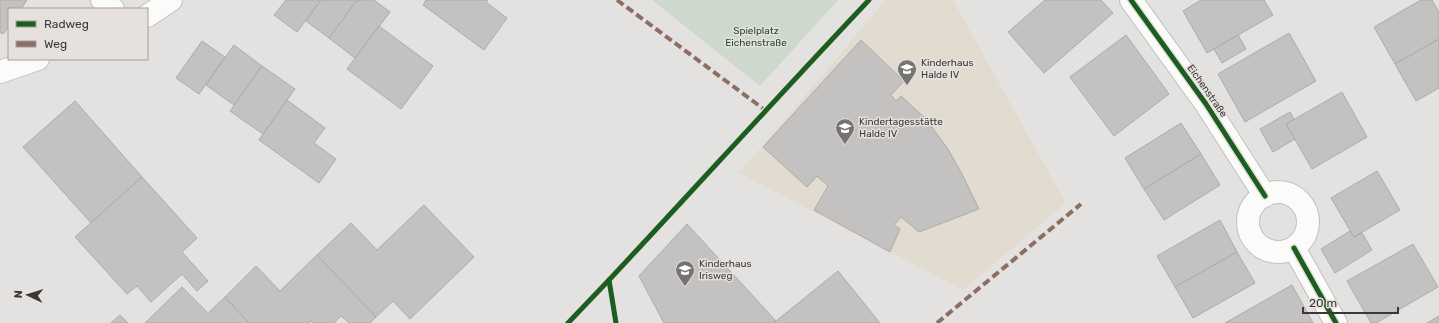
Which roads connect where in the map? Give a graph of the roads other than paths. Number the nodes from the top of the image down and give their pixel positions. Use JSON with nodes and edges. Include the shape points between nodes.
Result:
{"nodes":[{"id":1,"x":102,"y":0,"type":"edge"},
{"id":2,"x":171,"y":0,"type":"edge"},
{"id":3,"x":1131,"y":0,"type":"edge"},
{"id":4,"x":112,"y":8,"type":"edge"},
{"id":5,"x":148,"y":15,"type":"edge"},
{"id":6,"x":35,"y":60,"type":"edge"},
{"id":7,"x":0,"y":72,"type":"edge"},
{"id":8,"x":1265,"y":196,"type":"junction"},
{"id":9,"x":1294,"y":248,"type":"junction"},
{"id":10,"x":1336,"y":323,"type":"edge"}],
"edges":[{"from":1,"to":4,"type":"street"},
{"from":2,"to":5,"type":"street"},
{"from":3,"to":8,"type":"street","name":"Eichenstraße","via":[[1206,104]]},
{"from":6,"to":7,"type":"street"},
{"from":8,"to":9,"type":"street","via":[[1280,192],[1294,196],[1304,207],[1308,222],[1304,237]]},
{"from":8,"to":9,"type":"street","via":[[1254,204],[1248,217],[1250,231],[1256,243],[1268,250],[1281,252]]},
{"from":9,"to":10,"type":"street"}]}
